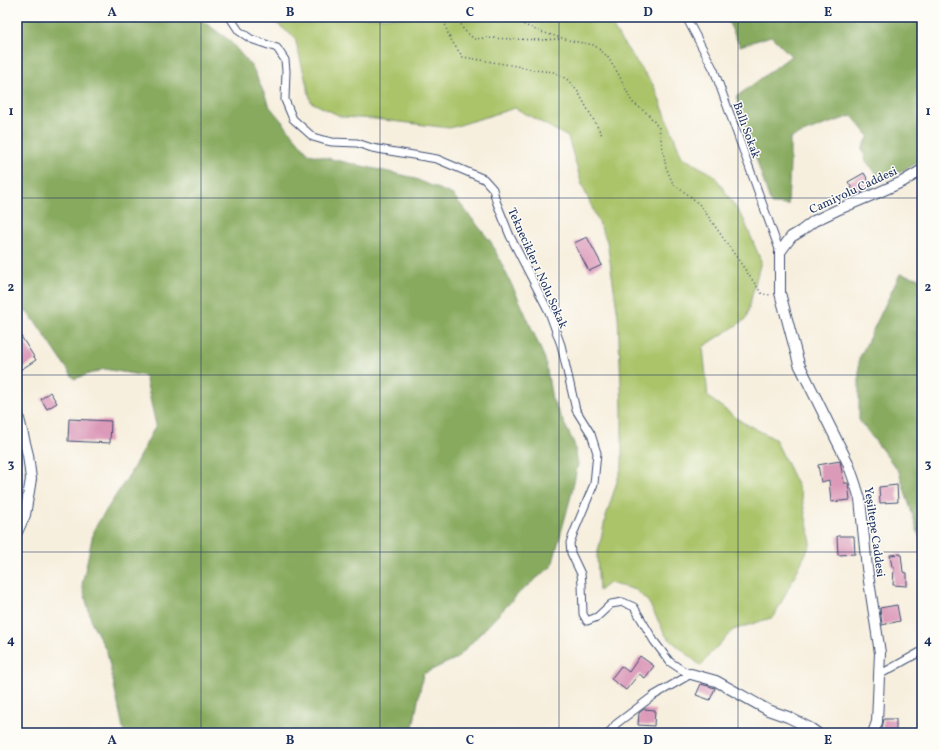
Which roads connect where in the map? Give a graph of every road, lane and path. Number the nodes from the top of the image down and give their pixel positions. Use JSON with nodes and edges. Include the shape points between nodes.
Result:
{"nodes":[{"id":1,"x":230,"y":17,"type":"edge"},
{"id":2,"x":445,"y":17,"type":"edge"},
{"id":3,"x":458,"y":17,"type":"edge"},
{"id":4,"x":515,"y":17,"type":"edge"},
{"id":5,"x":686,"y":17,"type":"edge"},
{"id":6,"x":563,"y":38,"type":"junction"},
{"id":7,"x":602,"y":135,"type":"dead end"},
{"id":8,"x":922,"y":170,"type":"edge"},
{"id":9,"x":780,"y":252,"type":"junction"},
{"id":10,"x":780,"y":293,"type":"junction"},
{"id":11,"x":17,"y":413,"type":"edge"},
{"id":12,"x":17,"y":532,"type":"edge"},
{"id":13,"x":922,"y":651,"type":"edge"},
{"id":14,"x":691,"y":674,"type":"junction"},
{"id":15,"x":879,"y":675,"type":"junction"},
{"id":16,"x":609,"y":733,"type":"edge"},
{"id":17,"x":817,"y":733,"type":"edge"},
{"id":18,"x":873,"y":733,"type":"edge"}],
"edges":[{"from":1,"to":14,"type":"street","name":"Teknecikler 1 Nolu Sokak","via":[[239,31],[251,39],[277,48],[285,60],[285,100],[293,119],[313,137],[437,159],[484,179],[493,189],[510,236],[549,312],[561,345],[576,410],[591,434],[597,453],[594,484],[570,543],[571,553],[581,574],[583,614],[587,621],[597,617],[611,604],[623,602],[634,607],[670,662]]},
{"from":2,"to":7,"type":"path","via":[[447,31],[463,57],[554,72],[568,80],[578,92]]},
{"from":3,"to":6,"type":"path","via":[[463,29],[474,39]]},
{"from":4,"to":6,"type":"path","via":[[518,22],[538,31]]},
{"from":5,"to":9,"type":"street","name":"Ballı Sokak","via":[[714,70]]},
{"from":6,"to":10,"type":"path","via":[[594,45],[607,56],[632,102],[648,114],[660,128],[666,167],[673,184],[701,206],[762,294],[769,296]]},
{"from":8,"to":9,"type":"street","name":"Camiyolu Caddesi","via":[[902,182],[814,221],[791,237]]},
{"from":9,"to":10,"type":"street","name":"Yeşiltepe Caddesi"},
{"from":10,"to":15,"type":"street","name":"Yeşiltepe Caddesi","via":[[799,364],[848,463],[860,499],[880,653]]},
{"from":11,"to":12,"type":"street","via":[[28,455],[30,479],[25,515]]},
{"from":13,"to":15,"type":"street"},
{"from":14,"to":16,"type":"street","via":[[653,696],[616,724]]},
{"from":14,"to":17,"type":"street","via":[[716,681]]},
{"from":15,"to":18,"type":"street","name":"Yeşiltepe Caddesi","via":[[877,722]]}]}
